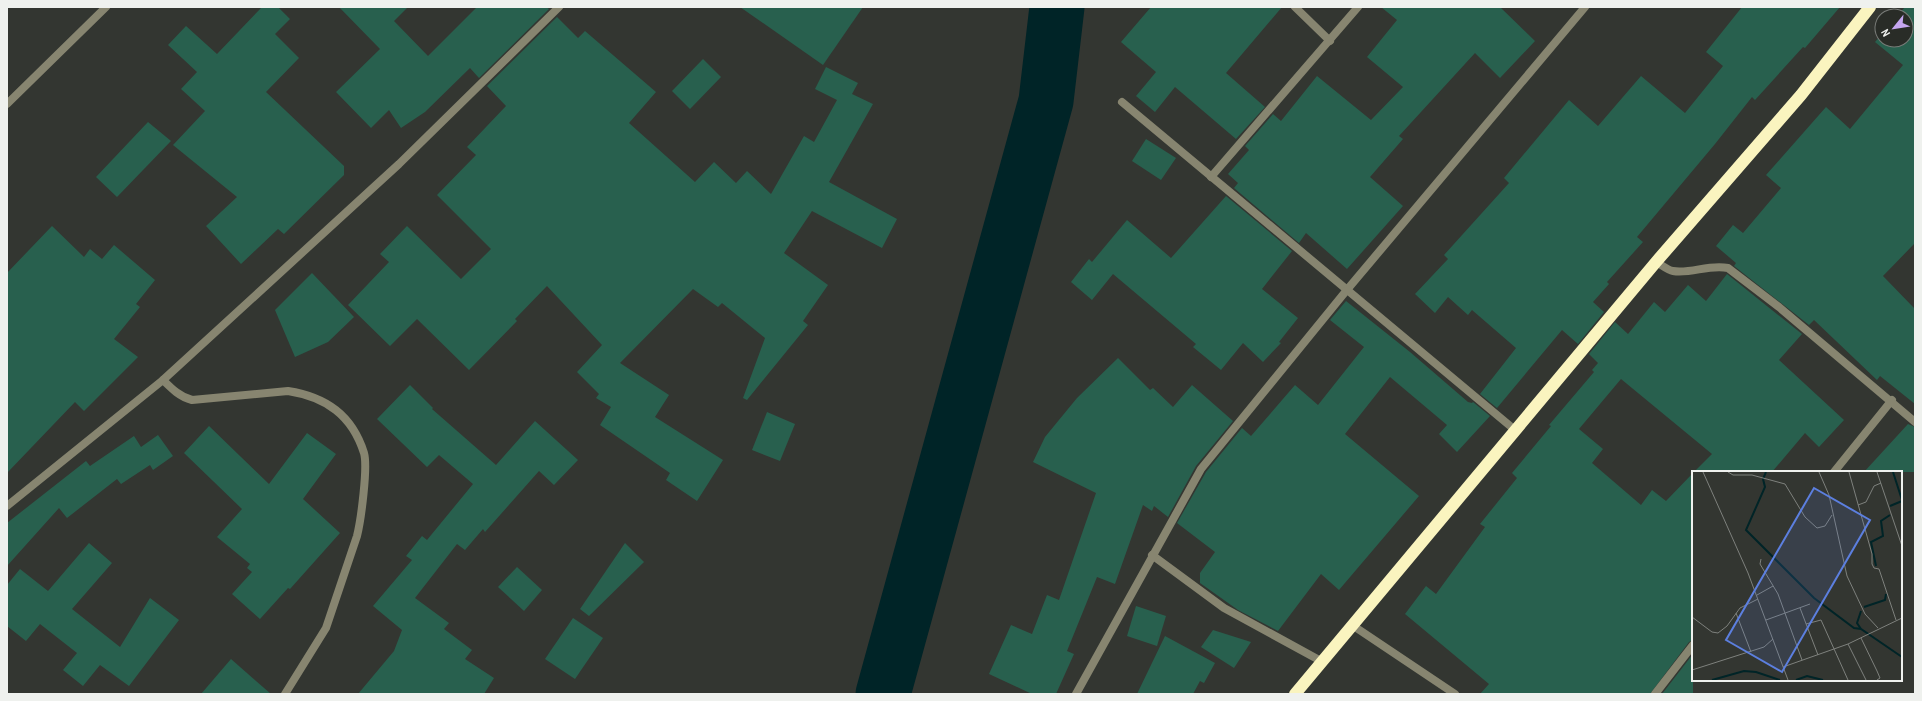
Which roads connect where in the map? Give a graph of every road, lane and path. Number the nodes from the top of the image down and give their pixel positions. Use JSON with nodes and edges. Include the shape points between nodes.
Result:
{"nodes":[{"id":1,"x":106,"y":7,"type":"edge"},
{"id":2,"x":559,"y":7,"type":"edge"},
{"id":3,"x":1295,"y":7,"type":"edge"},
{"id":4,"x":1358,"y":7,"type":"edge"},
{"id":5,"x":1585,"y":7,"type":"edge"},
{"id":6,"x":1865,"y":9,"type":"edge"},
{"id":7,"x":1330,"y":41,"type":"junction"},
{"id":8,"x":1122,"y":102,"type":"dead end"},
{"id":9,"x":7,"y":104,"type":"edge"},
{"id":10,"x":1211,"y":177,"type":"junction"},
{"id":11,"x":1656,"y":262,"type":"junction"},
{"id":12,"x":1346,"y":291,"type":"junction"},
{"id":13,"x":163,"y":380,"type":"junction"},
{"id":14,"x":1892,"y":400,"type":"junction"},
{"id":15,"x":1915,"y":422,"type":"edge"},
{"id":16,"x":1515,"y":430,"type":"junction"},
{"id":17,"x":1835,"y":471,"type":"edge"},
{"id":18,"x":7,"y":506,"type":"edge"},
{"id":19,"x":1152,"y":555,"type":"junction"},
{"id":20,"x":1352,"y":625,"type":"junction"},
{"id":21,"x":1692,"y":646,"type":"edge"},
{"id":22,"x":1321,"y":661,"type":"junction"},
{"id":23,"x":285,"y":694,"type":"edge"},
{"id":24,"x":1076,"y":694,"type":"edge"},
{"id":25,"x":1295,"y":694,"type":"edge"},
{"id":26,"x":1455,"y":694,"type":"edge"},
{"id":27,"x":1655,"y":694,"type":"edge"}],
"edges":[{"from":1,"to":9,"type":"street"},
{"from":2,"to":13,"type":"street","via":[[400,164]]},
{"from":3,"to":7,"type":"street"},
{"from":4,"to":7,"type":"street"},
{"from":5,"to":12,"type":"street"},
{"from":6,"to":11,"type":"highway","via":[[1801,95]]},
{"from":7,"to":10,"type":"street"},
{"from":8,"to":10,"type":"street"},
{"from":10,"to":12,"type":"street"},
{"from":11,"to":14,"type":"street","via":[[1672,271],[1681,272],[1719,266],[1728,268]]},
{"from":11,"to":16,"type":"highway"},
{"from":12,"to":16,"type":"street"},
{"from":12,"to":19,"type":"street","via":[[1201,469]]},
{"from":13,"to":18,"type":"street"},
{"from":13,"to":23,"type":"street","via":[[178,394],[192,400],[288,391],[299,393],[331,405],[339,412],[354,431],[364,454],[361,516],[357,536],[326,628]]},
{"from":14,"to":15,"type":"street"},
{"from":14,"to":17,"type":"street"},
{"from":16,"to":20,"type":"highway"},
{"from":19,"to":22,"type":"street","via":[[1224,608]]},
{"from":19,"to":24,"type":"street"},
{"from":20,"to":22,"type":"highway"},
{"from":20,"to":26,"type":"street"},
{"from":21,"to":27,"type":"street"},
{"from":22,"to":25,"type":"highway"}]}
